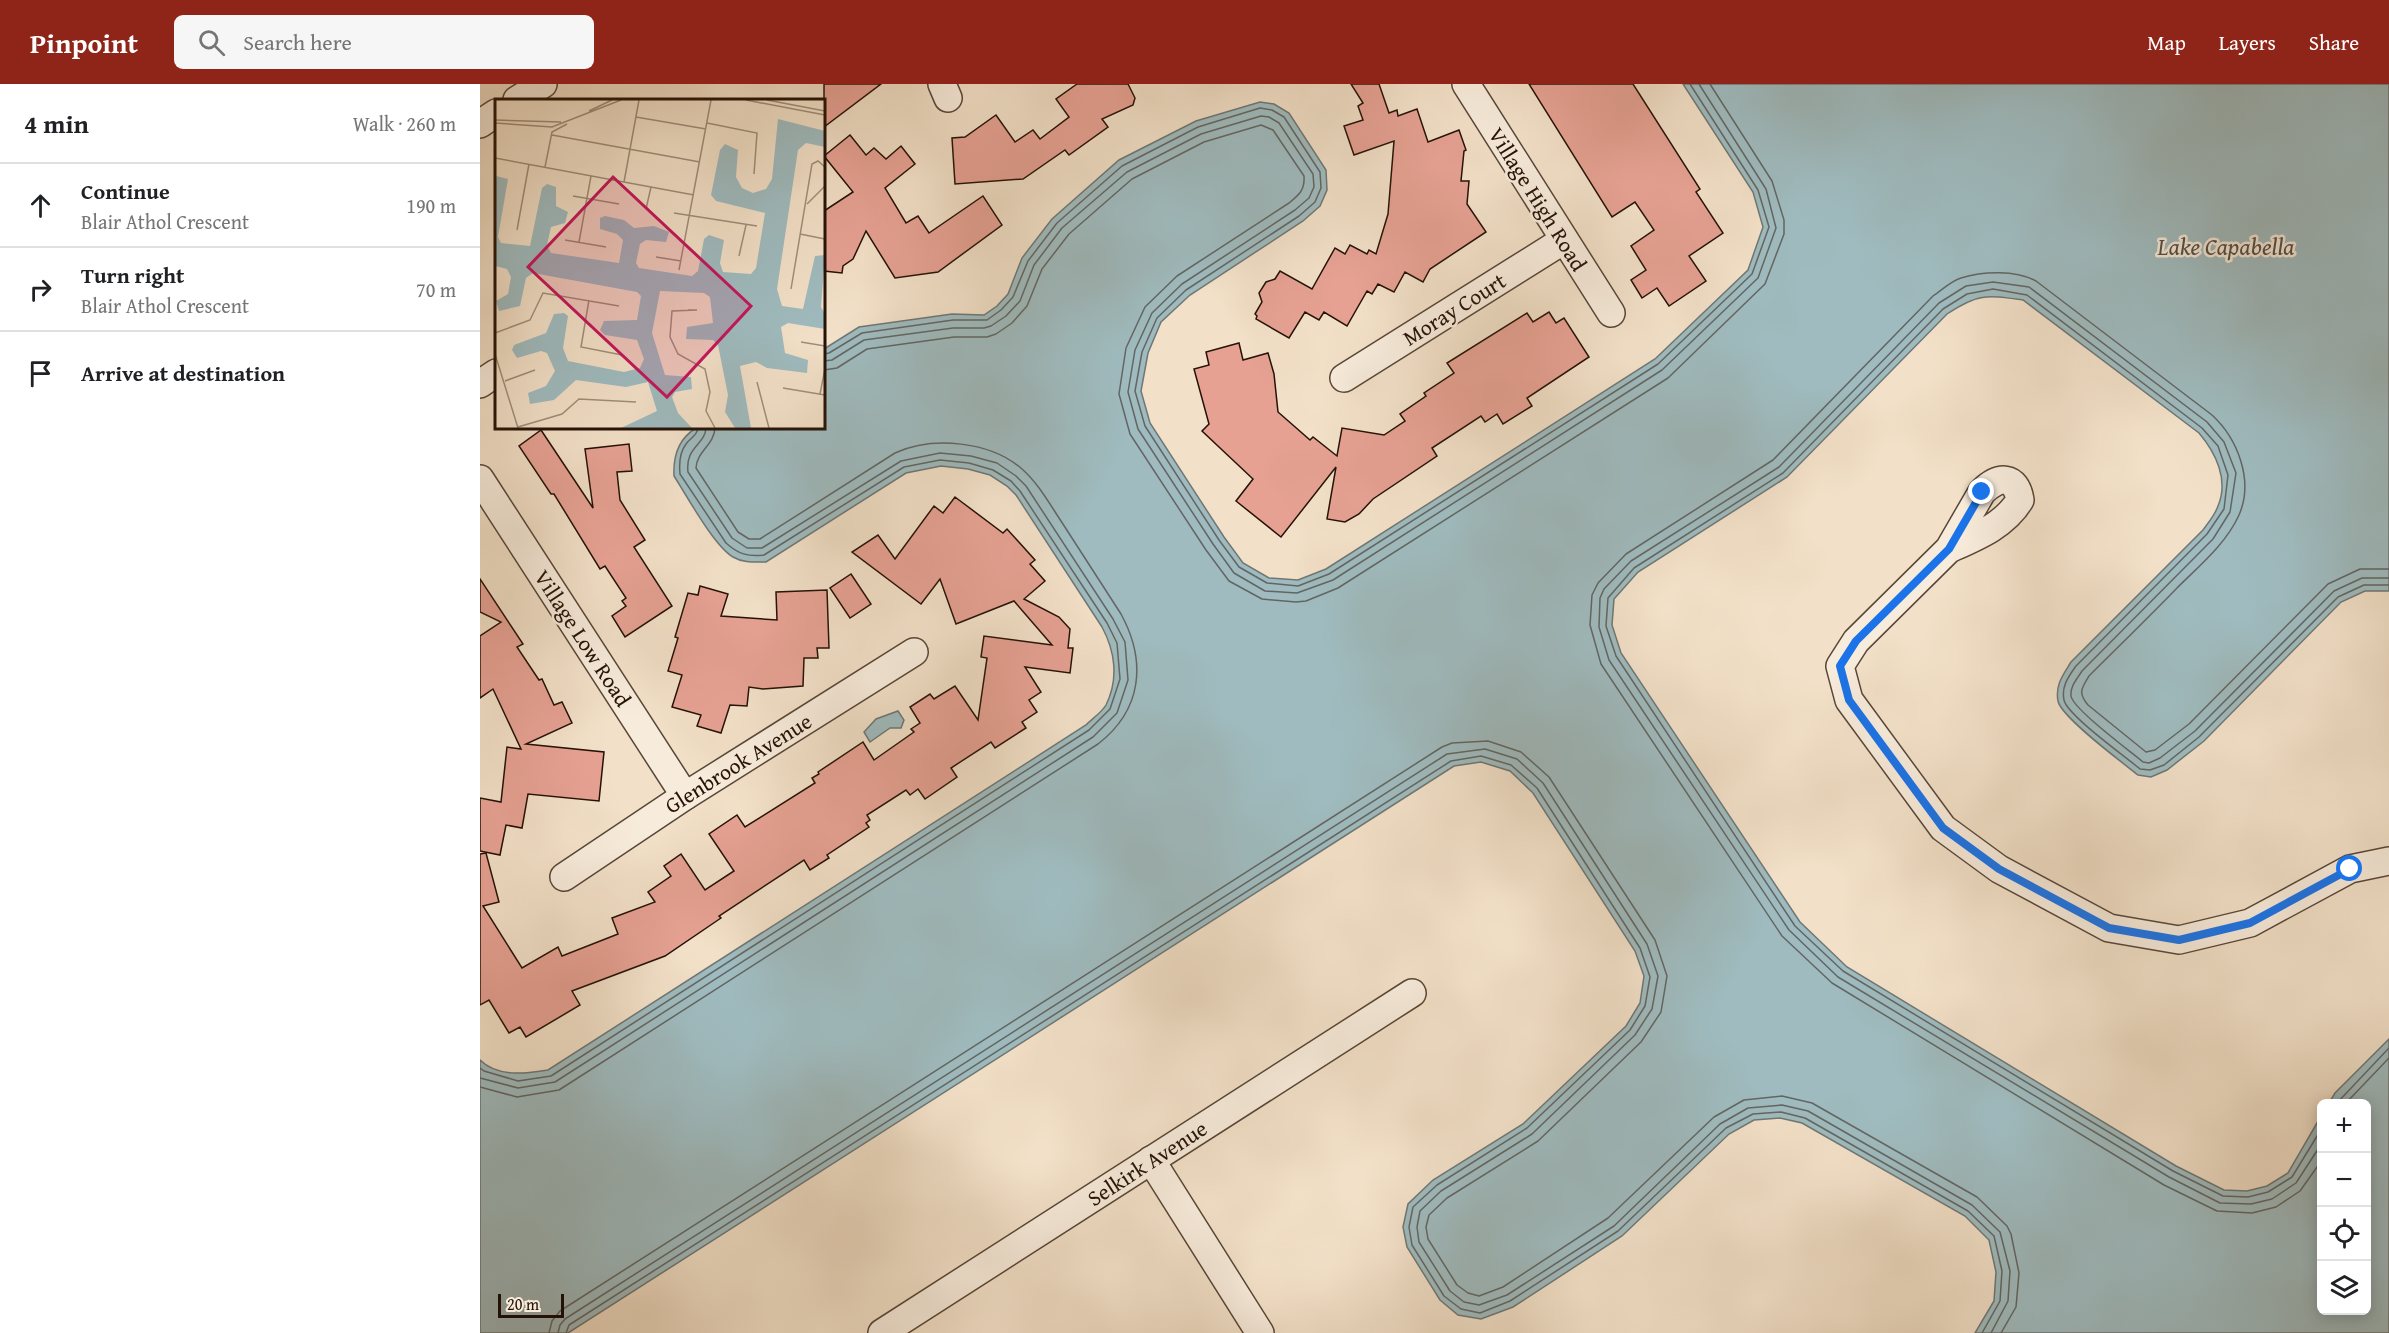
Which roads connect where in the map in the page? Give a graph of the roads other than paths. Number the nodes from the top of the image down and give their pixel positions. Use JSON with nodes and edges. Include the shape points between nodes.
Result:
{"nodes":[{"id":1,"x":543,"y":84,"type":"edge"},
{"id":2,"x":1466,"y":84,"type":"edge"},
{"id":3,"x":519,"y":99,"type":"edge"},
{"id":4,"x":495,"y":114,"type":"edge"},
{"id":5,"x":480,"y":124,"type":"edge"},
{"id":6,"x":1564,"y":240,"type":"junction"},
{"id":7,"x":1611,"y":313,"type":"dead end"},
{"id":8,"x":495,"y":374,"type":"edge"},
{"id":9,"x":1344,"y":378,"type":"dead end"},
{"id":10,"x":480,"y":384,"type":"edge"},
{"id":11,"x":480,"y":479,"type":"edge"},
{"id":12,"x":1949,"y":549,"type":"dead end"},
{"id":13,"x":914,"y":652,"type":"dead end"},
{"id":14,"x":685,"y":796,"type":"junction"},
{"id":15,"x":2389,"y":861,"type":"edge"},
{"id":16,"x":564,"y":877,"type":"dead end"},
{"id":17,"x":1412,"y":993,"type":"dead end"},
{"id":18,"x":1151,"y":1160,"type":"junction"},
{"id":19,"x":882,"y":1333,"type":"edge"},
{"id":20,"x":1260,"y":1333,"type":"edge"}],
"edges":[{"from":1,"to":3,"type":"street"},
{"from":2,"to":6,"type":"street","name":"Village High Road"},
{"from":4,"to":5,"type":"street"},
{"from":6,"to":7,"type":"street","name":"Village High Road"},
{"from":6,"to":9,"type":"street","name":"Moray Court"},
{"from":8,"to":10,"type":"street"},
{"from":11,"to":14,"type":"street","name":"Village Low Road"},
{"from":12,"to":15,"type":"street","via":[[1856,641],[1840,666],[1849,700],[1943,828],[1999,869],[2109,928],[2179,940],[2250,923],[2350,869]]},
{"from":13,"to":14,"type":"street","name":"Glenbrook Avenue"},
{"from":14,"to":16,"type":"street","name":"Glenbrook Avenue"},
{"from":17,"to":18,"type":"street","name":"Selkirk Avenue"},
{"from":18,"to":19,"type":"street","name":"Selkirk Avenue"},
{"from":18,"to":20,"type":"street"}]}
